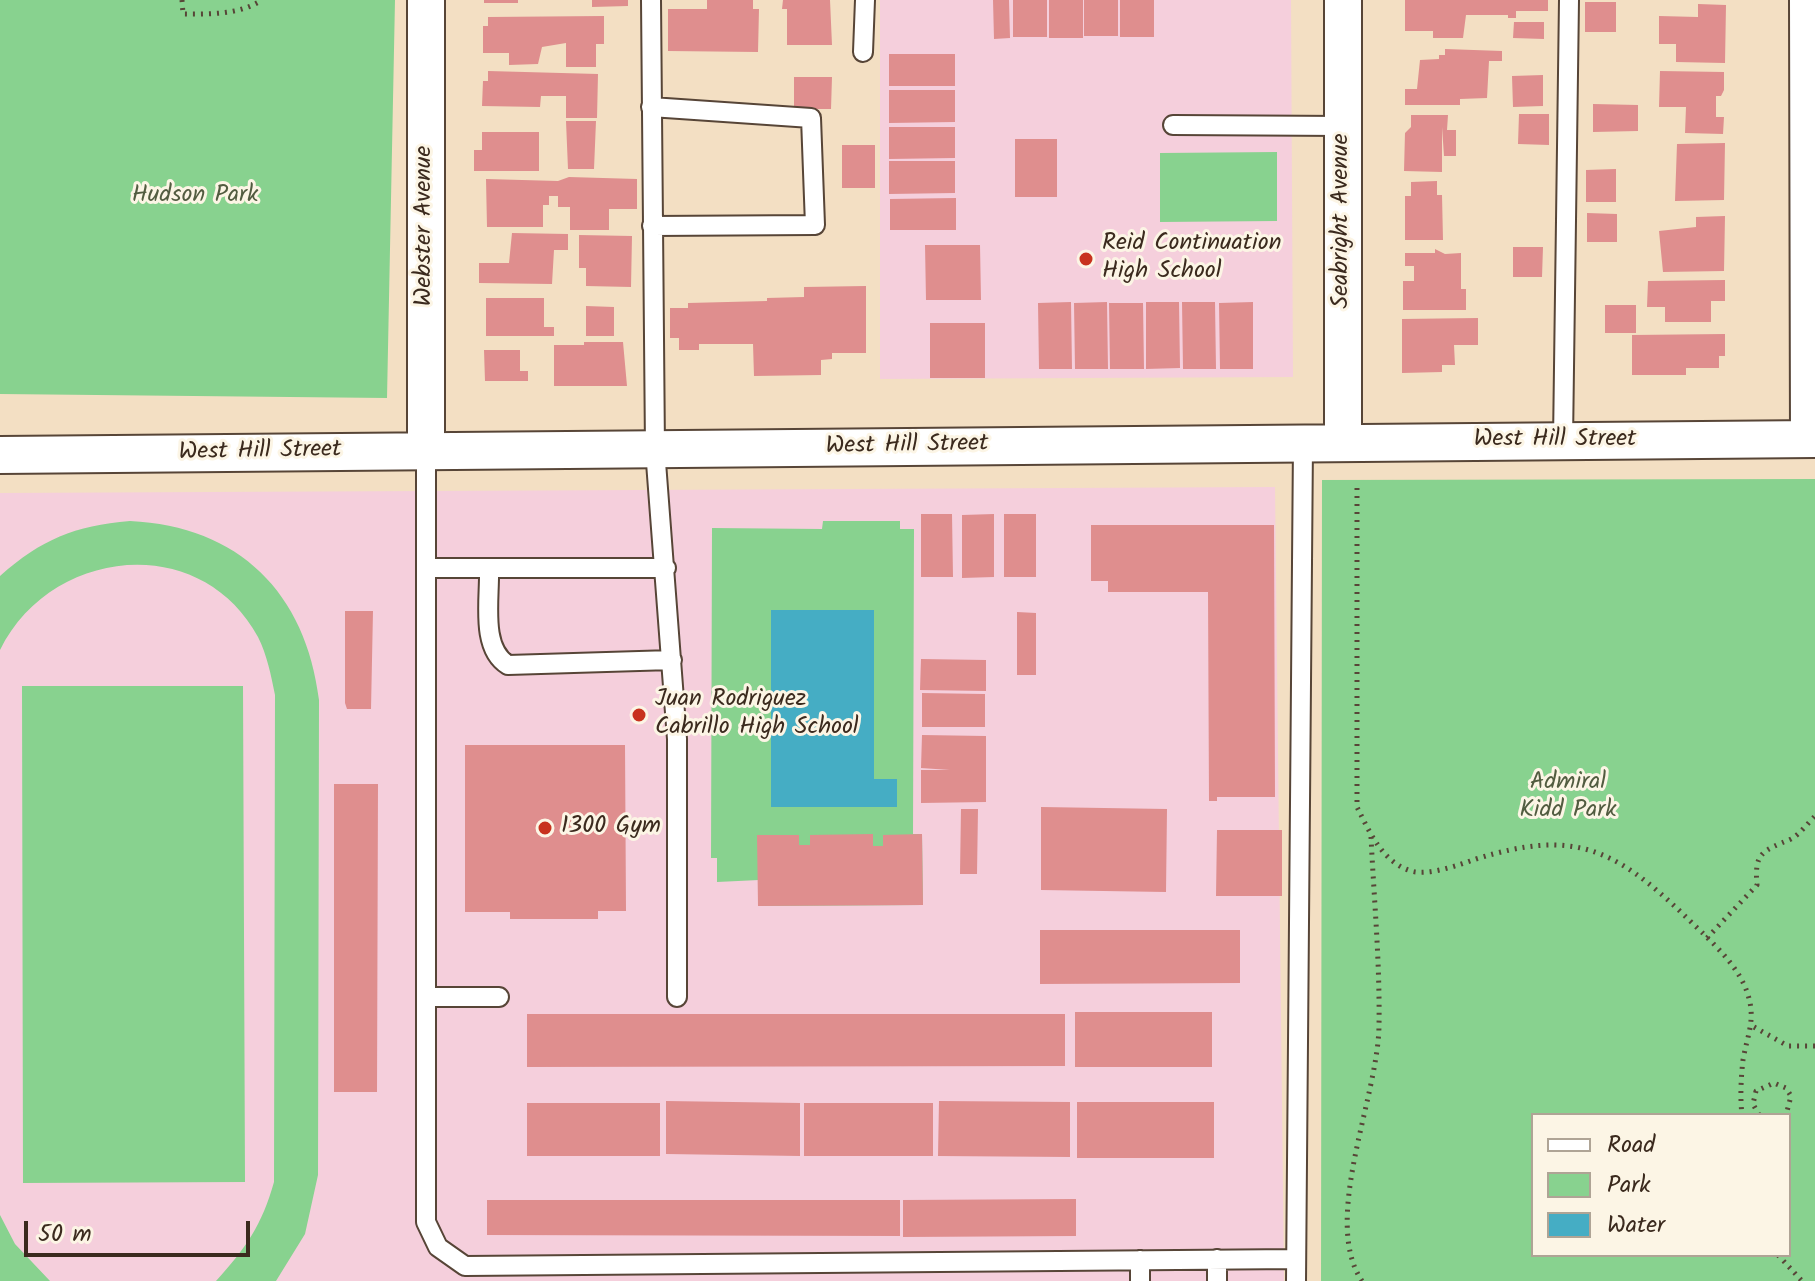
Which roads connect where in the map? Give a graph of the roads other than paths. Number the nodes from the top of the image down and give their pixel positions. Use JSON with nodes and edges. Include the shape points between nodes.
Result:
{"nodes":[{"id":1,"x":426,"y":0,"type":"edge"},
{"id":2,"x":651,"y":0,"type":"edge"},
{"id":3,"x":865,"y":0,"type":"edge"},
{"id":4,"x":1343,"y":0,"type":"edge"},
{"id":5,"x":1569,"y":0,"type":"edge"},
{"id":6,"x":1808,"y":0,"type":"edge"},
{"id":7,"x":863,"y":52,"type":"dead end"},
{"id":8,"x":651,"y":107,"type":"junction"},
{"id":9,"x":1173,"y":125,"type":"dead end"},
{"id":10,"x":1343,"y":126,"type":"junction"},
{"id":11,"x":652,"y":226,"type":"junction"},
{"id":12,"x":1812,"y":439,"type":"edge"},
{"id":13,"x":1563,"y":441,"type":"junction"},
{"id":14,"x":1303,"y":443,"type":"junction"},
{"id":15,"x":1343,"y":443,"type":"junction"},
{"id":16,"x":655,"y":449,"type":"junction"},
{"id":17,"x":426,"y":451,"type":"junction"},
{"id":18,"x":0,"y":455,"type":"edge"},
{"id":19,"x":426,"y":568,"type":"junction"},
{"id":20,"x":666,"y":568,"type":"junction"},
{"id":21,"x":489,"y":569,"type":"junction"},
{"id":22,"x":672,"y":660,"type":"junction"},
{"id":23,"x":426,"y":997,"type":"junction"},
{"id":24,"x":499,"y":997,"type":"dead end"},
{"id":25,"x":677,"y":997,"type":"dead end"},
{"id":26,"x":1217,"y":1259,"type":"junction"},
{"id":27,"x":1296,"y":1259,"type":"junction"},
{"id":28,"x":1140,"y":1260,"type":"junction"},
{"id":29,"x":475,"y":1273,"type":"edge"},
{"id":30,"x":1140,"y":1281,"type":"edge"},
{"id":31,"x":1217,"y":1281,"type":"edge"},
{"id":32,"x":1296,"y":1281,"type":"edge"}],
"edges":[{"from":1,"to":17,"type":"street","name":"Webster Avenue"},
{"from":2,"to":8,"type":"lane"},
{"from":3,"to":7,"type":"lane"},
{"from":4,"to":10,"type":"street","name":"Seabright Avenue"},
{"from":5,"to":13,"type":"lane"},
{"from":6,"to":12,"type":"street"},
{"from":8,"to":11,"type":"lane"},
{"from":8,"to":11,"type":"lane","via":[[811,118],[815,225]]},
{"from":9,"to":10,"type":"lane"},
{"from":10,"to":15,"type":"street","name":"Seabright Avenue"},
{"from":11,"to":16,"type":"lane"},
{"from":12,"to":13,"type":"street","name":"West Hill Street"},
{"from":13,"to":15,"type":"street","name":"West Hill Street"},
{"from":14,"to":15,"type":"street","name":"West Hill Street"},
{"from":14,"to":16,"type":"street","name":"West Hill Street"},
{"from":14,"to":27,"type":"lane"},
{"from":16,"to":17,"type":"street","name":"West Hill Street"},
{"from":16,"to":20,"type":"lane"},
{"from":17,"to":18,"type":"street","name":"West Hill Street"},
{"from":17,"to":19,"type":"lane"},
{"from":19,"to":21,"type":"lane"},
{"from":19,"to":23,"type":"lane"},
{"from":20,"to":21,"type":"lane"},
{"from":20,"to":22,"type":"lane"},
{"from":21,"to":22,"type":"lane","via":[[491,646],[496,658],[508,665]]},
{"from":22,"to":25,"type":"lane"},
{"from":23,"to":24,"type":"lane"},
{"from":23,"to":29,"type":"lane","via":[[426,1222],[438,1247]]},
{"from":26,"to":27,"type":"lane"},
{"from":26,"to":28,"type":"lane"},
{"from":26,"to":31,"type":"lane"},
{"from":27,"to":32,"type":"lane"},
{"from":28,"to":29,"type":"lane"},
{"from":28,"to":30,"type":"lane"}]}
